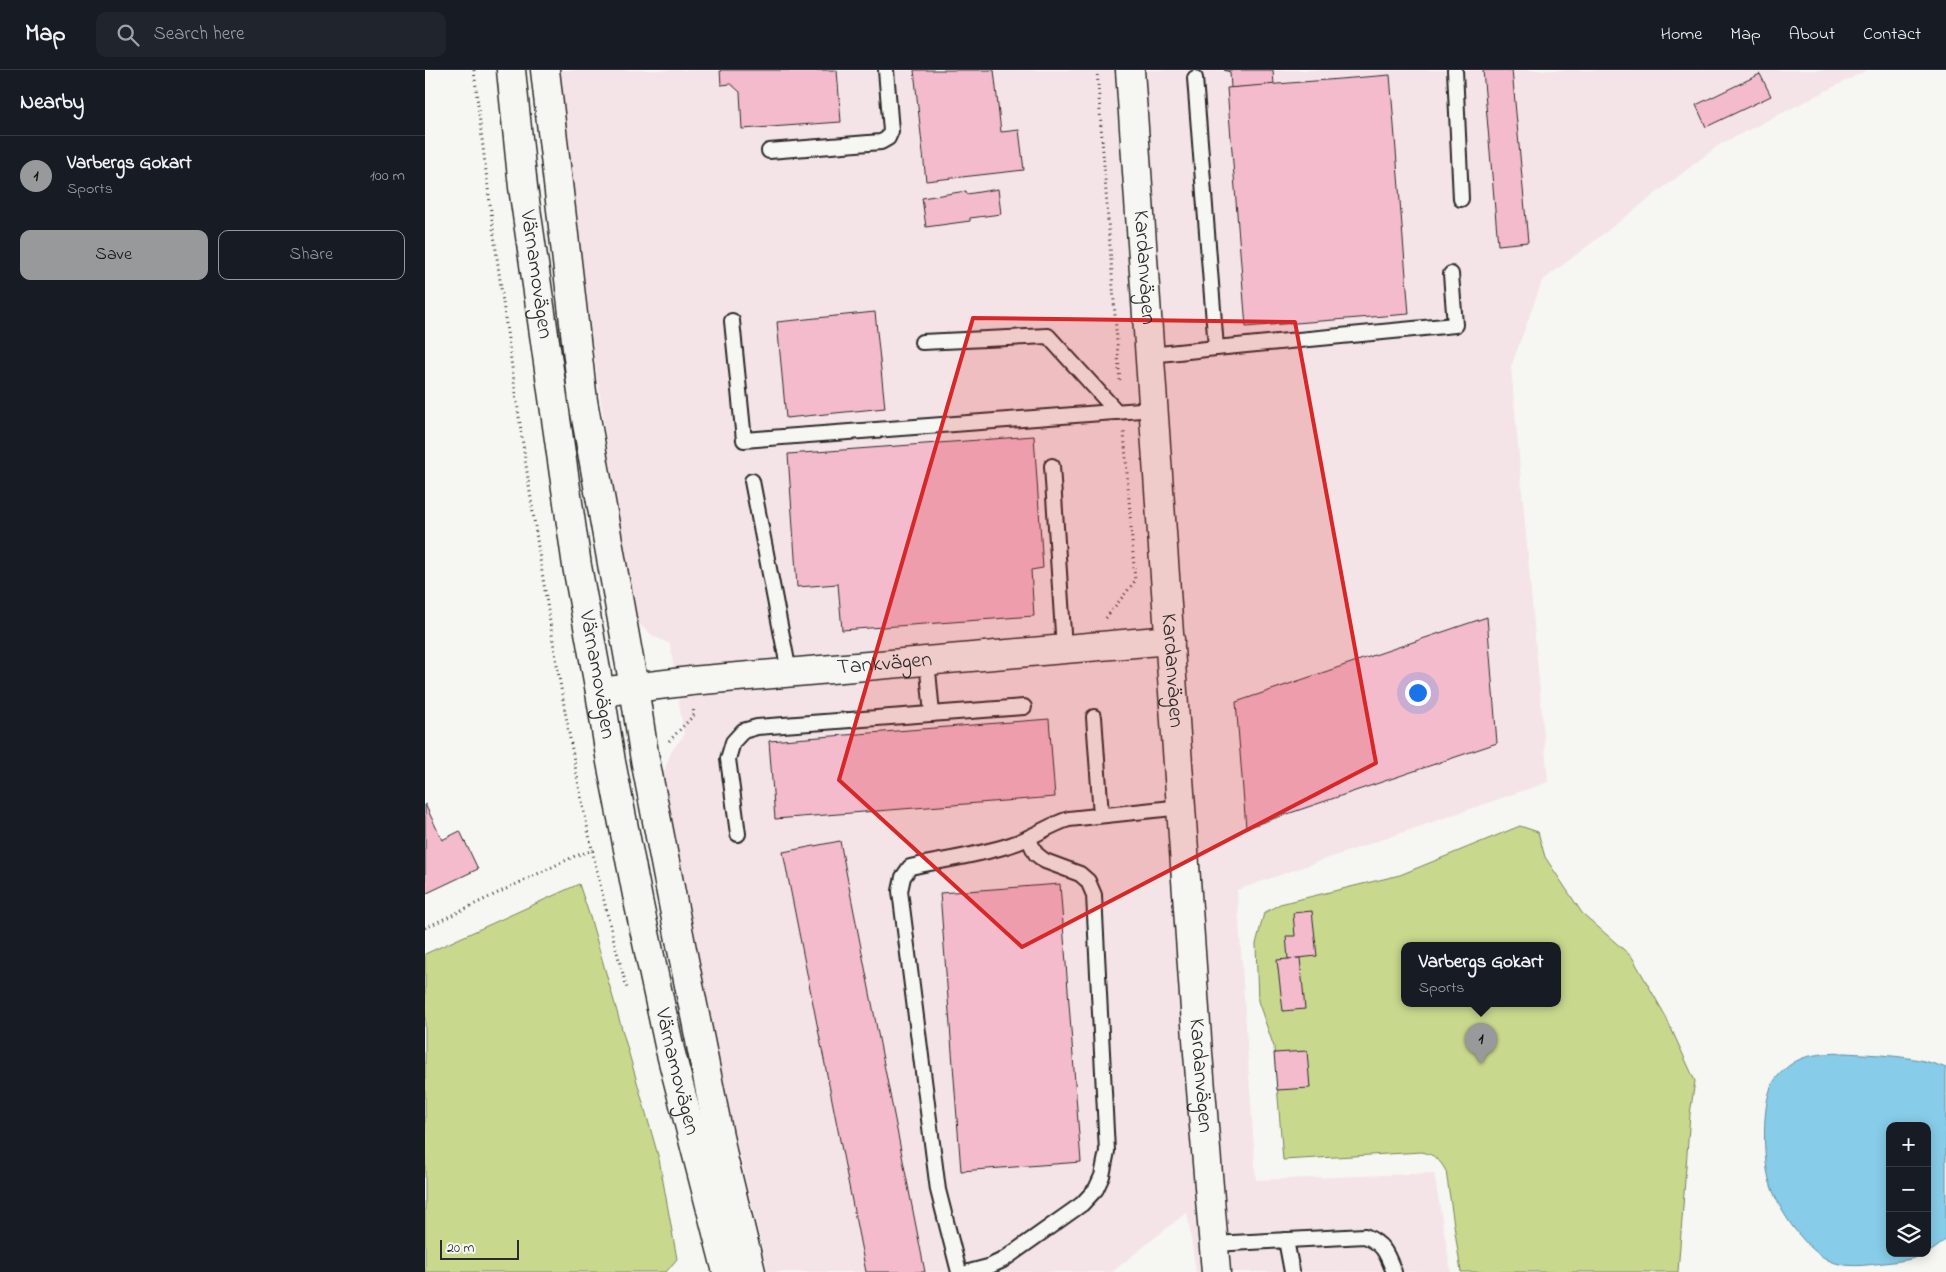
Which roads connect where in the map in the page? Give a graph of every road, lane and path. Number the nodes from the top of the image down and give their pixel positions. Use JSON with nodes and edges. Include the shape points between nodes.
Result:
{"nodes":[{"id":1,"x":511,"y":70,"type":"edge"},
{"id":2,"x":545,"y":70,"type":"edge"},
{"id":3,"x":886,"y":70,"type":"edge"},
{"id":4,"x":1097,"y":70,"type":"edge"},
{"id":5,"x":1131,"y":70,"type":"edge"},
{"id":6,"x":1455,"y":70,"type":"edge"},
{"id":7,"x":1195,"y":78,"type":"dead end"},
{"id":8,"x":769,"y":151,"type":"dead end"},
{"id":9,"x":1461,"y":199,"type":"dead end"},
{"id":10,"x":1451,"y":274,"type":"dead end"},
{"id":11,"x":732,"y":321,"type":"dead end"},
{"id":12,"x":923,"y":342,"type":"dead end"},
{"id":13,"x":1216,"y":348,"type":"junction"},
{"id":14,"x":1150,"y":355,"type":"junction"},
{"id":15,"x":1154,"y":409,"type":"junction"},
{"id":16,"x":1120,"y":411,"type":"junction"},
{"id":17,"x":1051,"y":466,"type":"dead end"},
{"id":18,"x":752,"y":481,"type":"dead end"},
{"id":19,"x":1170,"y":640,"type":"junction"},
{"id":20,"x":1107,"y":645,"type":"junction"},
{"id":21,"x":1064,"y":648,"type":"junction"},
{"id":22,"x":927,"y":660,"type":"junction"},
{"id":23,"x":789,"y":672,"type":"junction"},
{"id":24,"x":634,"y":687,"type":"junction"},
{"id":25,"x":600,"y":692,"type":"junction"},
{"id":26,"x":1024,"y":707,"type":"dead end"},
{"id":27,"x":932,"y":714,"type":"junction"},
{"id":28,"x":1094,"y":717,"type":"dead end"},
{"id":29,"x":1182,"y":807,"type":"junction"},
{"id":30,"x":1101,"y":815,"type":"junction"},
{"id":31,"x":739,"y":834,"type":"dead end"},
{"id":32,"x":1029,"y":838,"type":"junction"},
{"id":33,"x":593,"y":850,"type":"dead end"},
{"id":34,"x":425,"y":928,"type":"edge"},
{"id":35,"x":1286,"y":1240,"type":"junction"},
{"id":36,"x":1214,"y":1244,"type":"junction"},
{"id":37,"x":727,"y":1272,"type":"edge"},
{"id":38,"x":751,"y":1272,"type":"edge"},
{"id":39,"x":959,"y":1272,"type":"edge"},
{"id":40,"x":969,"y":1272,"type":"edge"},
{"id":41,"x":1216,"y":1272,"type":"edge"},
{"id":42,"x":1292,"y":1272,"type":"edge"},
{"id":43,"x":1394,"y":1272,"type":"edge"}],
"edges":[{"from":1,"to":25,"type":"main road","name":"Värnamovägen","via":[[523,187],[577,566]]},
{"from":2,"to":24,"type":"main road","name":"Värnamovägen","via":[[583,401]]},
{"from":3,"to":8,"type":"lane","via":[[891,131],[888,138],[881,142]]},
{"from":4,"to":16,"type":"path"},
{"from":5,"to":14,"type":"main road","name":"Kardanvägen"},
{"from":6,"to":9,"type":"lane"},
{"from":7,"to":13,"type":"lane"},
{"from":10,"to":13,"type":"lane","via":[[1455,325]]},
{"from":11,"to":16,"type":"lane","via":[[744,440]]},
{"from":12,"to":16,"type":"lane","via":[[1048,336]]},
{"from":13,"to":14,"type":"lane"},
{"from":14,"to":15,"type":"main road","name":"Kardanvägen"},
{"from":15,"to":16,"type":"lane"},
{"from":15,"to":19,"type":"main road","name":"Kardanvägen"},
{"from":16,"to":20,"type":"path","via":[[1135,581],[1105,619]]},
{"from":17,"to":21,"type":"lane"},
{"from":18,"to":23,"type":"lane"},
{"from":19,"to":20,"type":"main road","name":"Tankvägen"},
{"from":19,"to":29,"type":"main road","name":"Kardanvägen"},
{"from":20,"to":21,"type":"main road","name":"Tankvägen"},
{"from":21,"to":22,"type":"main road","name":"Tankvägen"},
{"from":22,"to":23,"type":"main road","name":"Tankvägen"},
{"from":22,"to":27,"type":"lane"},
{"from":23,"to":24,"type":"main road","name":"Tankvägen"},
{"from":24,"to":25,"type":"main road","name":"Tankvägen"},
{"from":24,"to":38,"type":"main road","name":"Värnamovägen","via":[[685,969],[724,1161]]},
{"from":25,"to":37,"type":"main road","name":"Värnamovägen","via":[[611,762],[670,1050]]},
{"from":26,"to":27,"type":"lane"},
{"from":27,"to":31,"type":"lane","via":[[757,727],[743,732],[733,742],[728,759]]},
{"from":28,"to":30,"type":"lane"},
{"from":29,"to":30,"type":"lane"},
{"from":29,"to":36,"type":"main road","name":"Kardanvägen"},
{"from":30,"to":32,"type":"lane","via":[[1056,822]]},
{"from":32,"to":39,"type":"lane","via":[[1011,845],[910,867],[903,877],[900,891],[938,1190]]},
{"from":32,"to":40,"type":"lane","via":[[1036,854],[1080,874],[1088,881],[1094,895],[1107,1151],[1102,1176],[1082,1204],[1003,1260]]},
{"from":33,"to":34,"type":"path"},
{"from":35,"to":36,"type":"lane"},
{"from":35,"to":42,"type":"lane"},
{"from":35,"to":43,"type":"lane","via":[[1365,1236],[1377,1241]]},
{"from":36,"to":41,"type":"main road","name":"Kardanvägen"}]}
